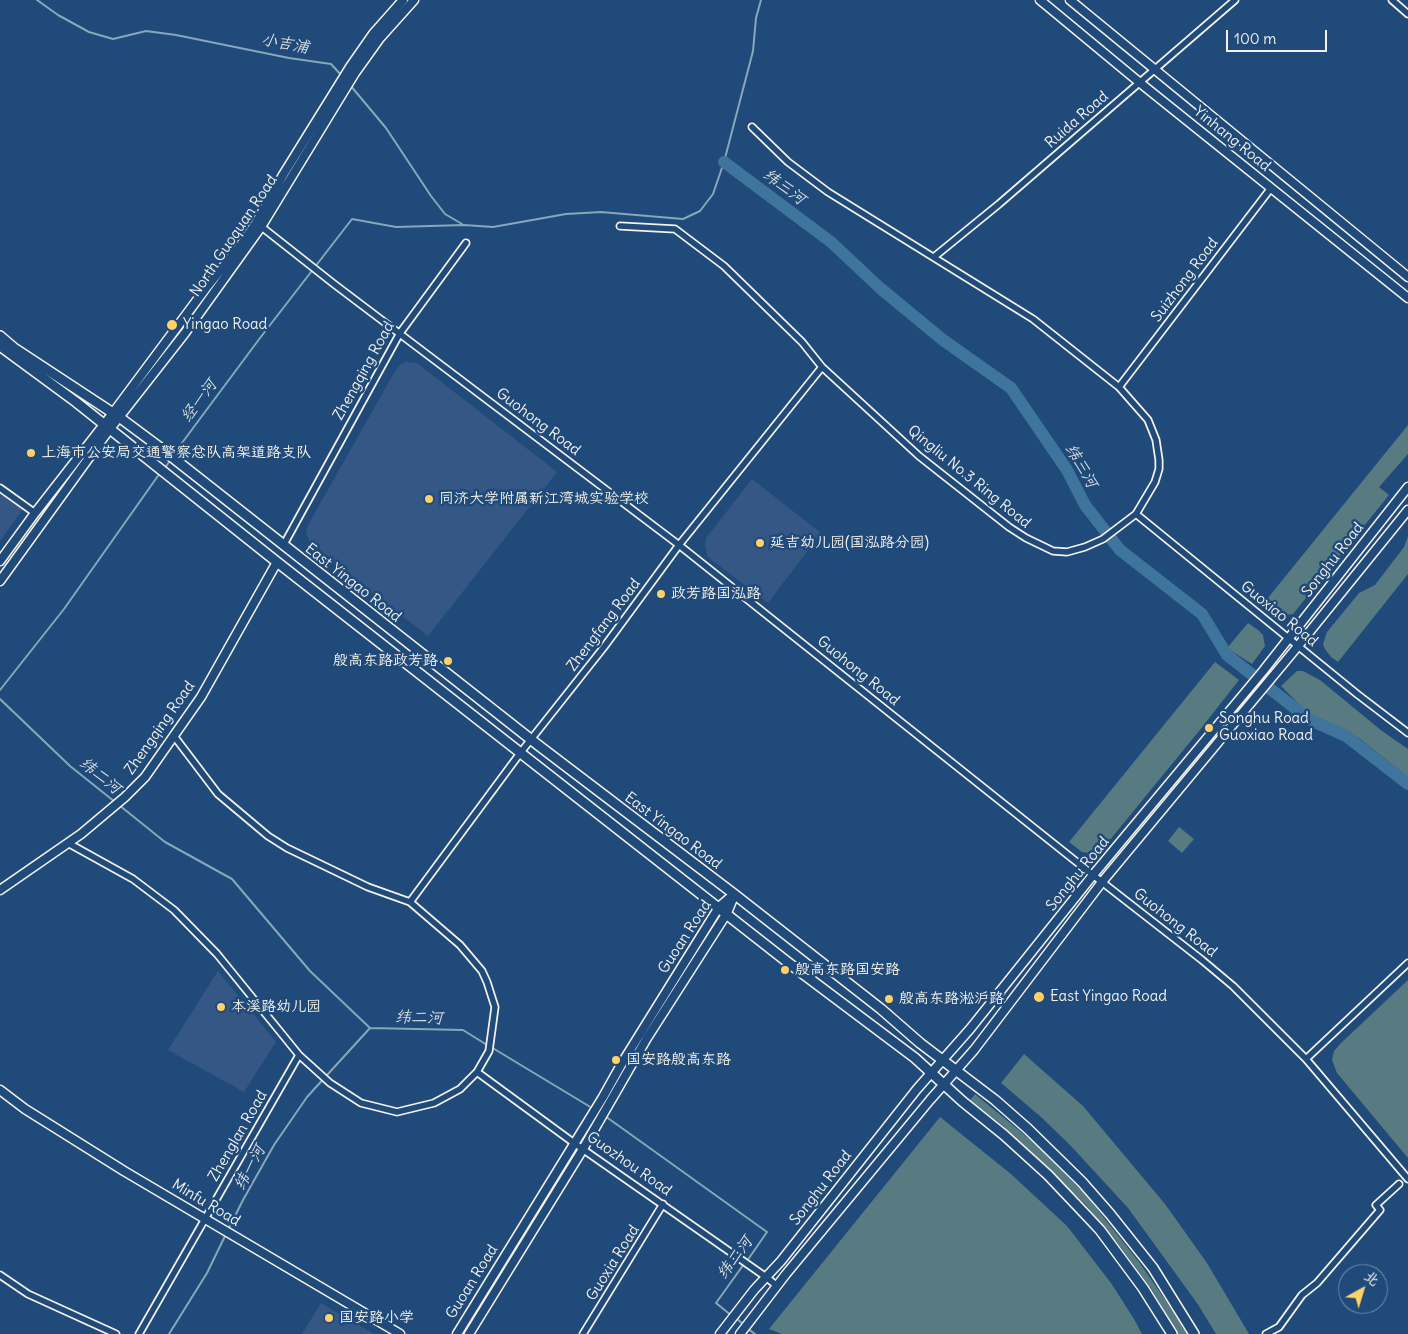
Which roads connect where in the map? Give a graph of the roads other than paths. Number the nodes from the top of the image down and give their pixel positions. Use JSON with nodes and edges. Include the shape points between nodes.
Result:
{"nodes":[{"id":1,"x":403,"y":0,"type":"edge"},
{"id":2,"x":414,"y":0,"type":"edge"},
{"id":3,"x":1040,"y":0,"type":"edge"},
{"id":4,"x":1070,"y":0,"type":"edge"},
{"id":5,"x":1235,"y":0,"type":"edge"},
{"id":6,"x":1392,"y":0,"type":"edge"},
{"id":7,"x":1408,"y":14,"type":"edge"},
{"id":8,"x":1155,"y":69,"type":"junction"},
{"id":9,"x":352,"y":70,"type":"junction"},
{"id":10,"x":1139,"y":82,"type":"junction"},
{"id":11,"x":752,"y":127,"type":"dead end"},
{"id":12,"x":1271,"y":188,"type":"junction"},
{"id":13,"x":259,"y":225,"type":"junction"},
{"id":14,"x":620,"y":226,"type":"dead end"},
{"id":15,"x":466,"y":243,"type":"dead end"},
{"id":16,"x":934,"y":257,"type":"junction"},
{"id":17,"x":1408,"y":278,"type":"edge"},
{"id":18,"x":1408,"y":298,"type":"edge"},
{"id":19,"x":400,"y":333,"type":"junction"},
{"id":20,"x":0,"y":336,"type":"edge"},
{"id":21,"x":0,"y":346,"type":"edge"},
{"id":22,"x":822,"y":367,"type":"junction"},
{"id":23,"x":1119,"y":387,"type":"junction"},
{"id":24,"x":116,"y":415,"type":"junction"},
{"id":25,"x":107,"y":428,"type":"junction"},
{"id":26,"x":1408,"y":487,"type":"edge"},
{"id":27,"x":0,"y":488,"type":"edge"},
{"id":28,"x":1408,"y":510,"type":"edge"},
{"id":29,"x":35,"y":513,"type":"junction"},
{"id":30,"x":1136,"y":514,"type":"junction"},
{"id":31,"x":680,"y":545,"type":"junction"},
{"id":32,"x":283,"y":546,"type":"junction"},
{"id":33,"x":0,"y":561,"type":"edge"},
{"id":34,"x":277,"y":562,"type":"junction"},
{"id":35,"x":0,"y":581,"type":"edge"},
{"id":36,"x":1288,"y":639,"type":"junction"},
{"id":37,"x":1298,"y":646,"type":"junction"},
{"id":38,"x":1408,"y":733,"type":"edge"},
{"id":39,"x":174,"y":736,"type":"junction"},
{"id":40,"x":531,"y":740,"type":"junction"},
{"id":41,"x":521,"y":752,"type":"junction"},
{"id":42,"x":68,"y":843,"type":"junction"},
{"id":43,"x":1093,"y":876,"type":"junction"},
{"id":44,"x":1102,"y":882,"type":"junction"},
{"id":45,"x":0,"y":890,"type":"edge"},
{"id":46,"x":734,"y":894,"type":"junction"},
{"id":47,"x":410,"y":902,"type":"junction"},
{"id":48,"x":723,"y":910,"type":"junction"},
{"id":49,"x":1408,"y":963,"type":"edge"},
{"id":50,"x":299,"y":1055,"type":"junction"},
{"id":51,"x":1306,"y":1059,"type":"junction"},
{"id":52,"x":943,"y":1060,"type":"junction"},
{"id":53,"x":956,"y":1070,"type":"junction"},
{"id":54,"x":477,"y":1072,"type":"junction"},
{"id":55,"x":931,"y":1074,"type":"junction"},
{"id":56,"x":944,"y":1084,"type":"junction"},
{"id":57,"x":0,"y":1090,"type":"edge"},
{"id":58,"x":607,"y":1100,"type":"junction"},
{"id":59,"x":574,"y":1143,"type":"junction"},
{"id":60,"x":583,"y":1149,"type":"junction"},
{"id":61,"x":1408,"y":1179,"type":"edge"},
{"id":62,"x":1399,"y":1184,"type":"dead end"},
{"id":63,"x":663,"y":1204,"type":"junction"},
{"id":64,"x":206,"y":1218,"type":"junction"},
{"id":65,"x":0,"y":1274,"type":"edge"},
{"id":66,"x":766,"y":1277,"type":"junction"},
{"id":67,"x":777,"y":1286,"type":"junction"},
{"id":68,"x":116,"y":1334,"type":"edge"},
{"id":69,"x":139,"y":1334,"type":"edge"},
{"id":70,"x":400,"y":1334,"type":"edge"},
{"id":71,"x":457,"y":1334,"type":"edge"},
{"id":72,"x":468,"y":1334,"type":"edge"},
{"id":73,"x":584,"y":1334,"type":"edge"},
{"id":74,"x":720,"y":1334,"type":"edge"},
{"id":75,"x":740,"y":1334,"type":"edge"},
{"id":76,"x":1172,"y":1334,"type":"edge"},
{"id":77,"x":1194,"y":1334,"type":"edge"},
{"id":78,"x":1266,"y":1334,"type":"edge"}],
"edges":[{"from":1,"to":9,"type":"main road","name":"North Guoquan Road","via":[[373,34]]},
{"from":2,"to":9,"type":"main road","name":"North Guoquan Road"},
{"from":3,"to":10,"type":"main road","name":"Yinhang Road"},
{"from":4,"to":8,"type":"main road","name":"Yinhang Road"},
{"from":5,"to":8,"type":"street","name":"Ruida Road"},
{"from":6,"to":7,"type":"street"},
{"from":8,"to":10,"type":"street","name":"Ruida Road"},
{"from":8,"to":17,"type":"main road","name":"Yinhang Road"},
{"from":9,"to":13,"type":"main road","name":"North Guoquan Road","via":[[342,95]]},
{"from":9,"to":13,"type":"main road","name":"North Guoquan Road","via":[[336,88]]},
{"from":10,"to":12,"type":"main road","name":"Yinhang Road"},
{"from":10,"to":16,"type":"street","name":"Ruida Road"},
{"from":11,"to":16,"type":"street","name":"Qingliu No.3 Ring Road","via":[[788,162],[828,192]]},
{"from":12,"to":18,"type":"main road","name":"Yinhang Road"},
{"from":12,"to":23,"type":"street","name":"Suizhong Road"},
{"from":13,"to":19,"type":"street","name":"Guohong Road"},
{"from":13,"to":24,"type":"main road","name":"North Guoquan Road","via":[[185,333]]},
{"from":14,"to":22,"type":"street","name":"Qingliu No.3 Ring Road","via":[[675,229],[724,266],[802,342]]},
{"from":15,"to":19,"type":"street","name":"Zhengqing Road"},
{"from":16,"to":23,"type":"street","name":"Qingliu No.3 Ring Road","via":[[1033,318]]},
{"from":19,"to":31,"type":"street","name":"Guohong Road"},
{"from":19,"to":32,"type":"street","name":"Zhengqing Road"},
{"from":20,"to":24,"type":"main road"},
{"from":21,"to":25,"type":"main road"},
{"from":22,"to":30,"type":"street","name":"Qingliu No.3 Ring Road","via":[[919,456],[1009,528],[1038,545],[1067,552],[1085,547],[1102,539]]},
{"from":22,"to":31,"type":"street","name":"Zhengfang Road"},
{"from":23,"to":30,"type":"street","name":"Qingliu No.3 Ring Road","via":[[1148,420],[1159,460],[1155,482]]},
{"from":24,"to":25,"type":"main road","name":"North Guoquan Road"},
{"from":24,"to":32,"type":"main road","name":"East Yingao Road"},
{"from":25,"to":29,"type":"main road","name":"North Guoquan Road"},
{"from":25,"to":34,"type":"main road","name":"East Yingao Road"},
{"from":25,"to":35,"type":"main road","name":"North Guoquan Road"},
{"from":26,"to":36,"type":"main road","name":"Songhu Road"},
{"from":27,"to":29,"type":"street"},
{"from":28,"to":37,"type":"main road","name":"Songhu Road"},
{"from":29,"to":33,"type":"main road","name":"North Guoquan Road"},
{"from":30,"to":36,"type":"street","name":"Guoxiao Road"},
{"from":31,"to":40,"type":"street","name":"Zhengfang Road"},
{"from":31,"to":43,"type":"street","name":"Guohong Road"},
{"from":32,"to":40,"type":"main road","name":"East Yingao Road"},
{"from":34,"to":39,"type":"main road","name":"Zhengqing Road","via":[[201,697]]},
{"from":34,"to":41,"type":"main road","name":"East Yingao Road"},
{"from":36,"to":37,"type":"street","name":"Guoxiao Road"},
{"from":36,"to":43,"type":"main road","name":"Songhu Road"},
{"from":37,"to":38,"type":"street","name":"Guoxiao Road"},
{"from":37,"to":44,"type":"main road","name":"Songhu Road"},
{"from":39,"to":42,"type":"main road","name":"Zhengqing Road","via":[[145,777]]},
{"from":39,"to":47,"type":"street","via":[[218,794],[268,836],[368,887]]},
{"from":40,"to":41,"type":"street","name":"Zhengfang Road"},
{"from":40,"to":46,"type":"main road","name":"East Yingao Road"},
{"from":41,"to":47,"type":"street","name":"Zhengfang Road"},
{"from":41,"to":48,"type":"main road","name":"East Yingao Road"},
{"from":42,"to":45,"type":"main road","name":"Zhengqing Road"},
{"from":42,"to":50,"type":"street","via":[[133,879],[174,910],[216,954]]},
{"from":43,"to":44,"type":"street","name":"Guohong Road"},
{"from":43,"to":52,"type":"main road","name":"Songhu Road"},
{"from":44,"to":51,"type":"street","name":"Guohong Road","via":[[1233,986]]},
{"from":44,"to":53,"type":"main road","name":"Songhu Road"},
{"from":46,"to":48,"type":"main road","name":"Guoan Road"},
{"from":46,"to":52,"type":"main road","name":"East Yingao Road"},
{"from":47,"to":54,"type":"street","via":[[460,945],[488,982],[494,1007],[493,1021],[489,1051]]},
{"from":48,"to":55,"type":"main road","name":"East Yingao Road","via":[[915,1058]]},
{"from":48,"to":58,"type":"main road","name":"Guoan Road"},
{"from":49,"to":51,"type":"street"},
{"from":50,"to":54,"type":"street","via":[[330,1083],[361,1103],[397,1112],[434,1103],[460,1089]]},
{"from":50,"to":64,"type":"street","name":"Zhenglan Road"},
{"from":51,"to":61,"type":"street","name":"Guohong Road"},
{"from":52,"to":53,"type":"main road","name":"East Yingao Road"},
{"from":52,"to":55,"type":"main road","name":"Songhu Road"},
{"from":53,"to":56,"type":"main road","name":"Songhu Road"},
{"from":53,"to":77,"type":"main road","name":"East Yingao Road","via":[[1028,1129],[1082,1182],[1153,1268]]},
{"from":54,"to":59,"type":"street","name":"Guozhou Road"},
{"from":55,"to":56,"type":"main road","name":"East Yingao Road"},
{"from":55,"to":66,"type":"main road","name":"Songhu Road"},
{"from":56,"to":67,"type":"main road","name":"Songhu Road"},
{"from":56,"to":76,"type":"main road","name":"East Yingao Road","via":[[1048,1175],[1095,1225],[1143,1288]]},
{"from":57,"to":64,"type":"main road","name":"Minfu Road","via":[[25,1109]]},
{"from":58,"to":59,"type":"main road","name":"Guoan Road"},
{"from":58,"to":60,"type":"main road","name":"Guoan Road"},
{"from":59,"to":60,"type":"street","name":"Guozhou Road"},
{"from":59,"to":71,"type":"main road","name":"Guoan Road"},
{"from":60,"to":63,"type":"street","name":"Guozhou Road"},
{"from":60,"to":72,"type":"main road","name":"Guoan Road"},
{"from":62,"to":78,"type":"street","via":[[1376,1205],[1380,1210],[1302,1296],[1280,1327]]},
{"from":63,"to":66,"type":"street","name":"Guozhou Road"},
{"from":63,"to":73,"type":"street","name":"Guoxia Road"},
{"from":64,"to":69,"type":"street","name":"Zhenglan Road"},
{"from":64,"to":70,"type":"main road","name":"Minfu Road"},
{"from":65,"to":68,"type":"street","via":[[28,1294]]},
{"from":66,"to":67,"type":"street"},
{"from":66,"to":74,"type":"main road","name":"Songhu Road"},
{"from":67,"to":75,"type":"main road","name":"Songhu Road"}]}
